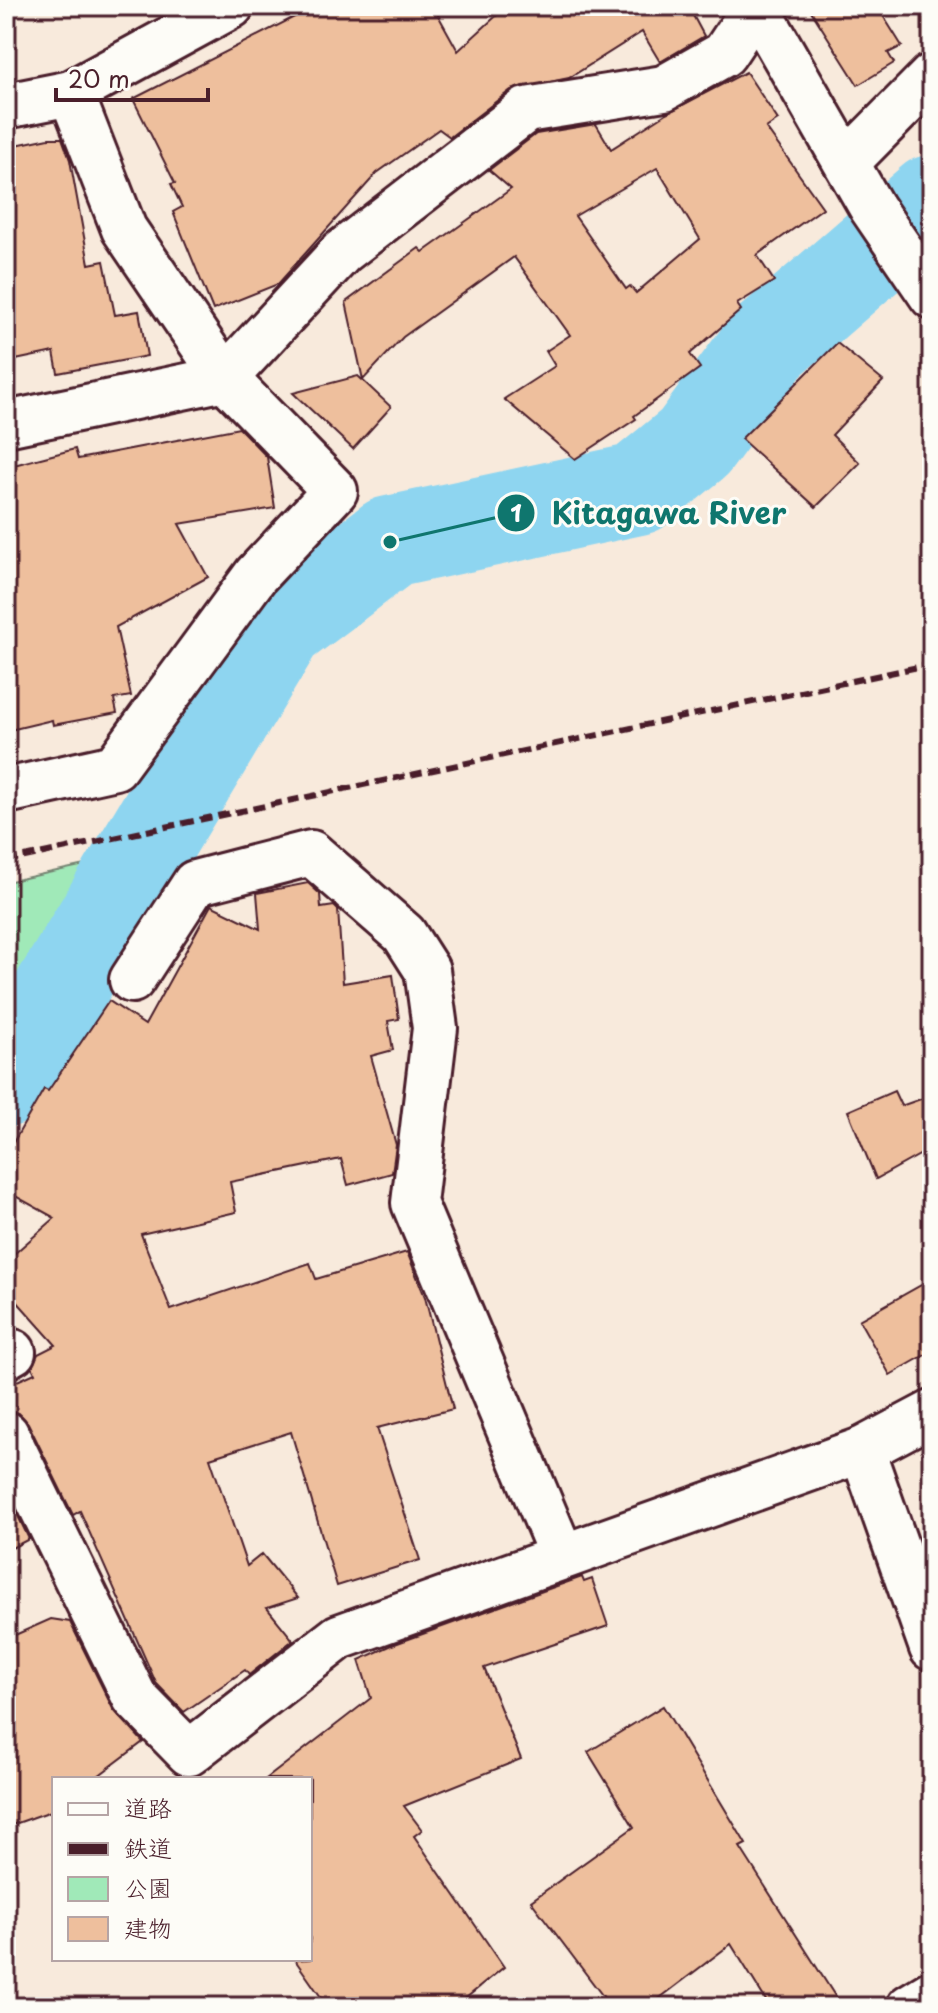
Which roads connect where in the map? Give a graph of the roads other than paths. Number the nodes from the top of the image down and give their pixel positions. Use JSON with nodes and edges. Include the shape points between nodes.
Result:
{"nodes":[{"id":1,"x":231,"y":6,"type":"edge"},
{"id":2,"x":756,"y":6,"type":"edge"},
{"id":3,"x":932,"y":76,"type":"edge"},
{"id":4,"x":71,"y":93,"type":"junction"},
{"id":5,"x":6,"y":106,"type":"edge"},
{"id":6,"x":847,"y":162,"type":"junction"},
{"id":7,"x":926,"y":284,"type":"edge"},
{"id":8,"x":225,"y":378,"type":"junction"},
{"id":9,"x":6,"y":424,"type":"edge"},
{"id":10,"x":6,"y":791,"type":"edge"},
{"id":11,"x":132,"y":980,"type":"dead end"},
{"id":12,"x":932,"y":1413,"type":"edge"},
{"id":13,"x":6,"y":1434,"type":"edge"},
{"id":14,"x":862,"y":1450,"type":"junction"},
{"id":15,"x":562,"y":1556,"type":"junction"},
{"id":16,"x":932,"y":1648,"type":"edge"},
{"id":17,"x":932,"y":1993,"type":"edge"},
{"id":18,"x":909,"y":2007,"type":"edge"}],
"edges":[{"from":1,"to":4,"type":"street"},
{"from":2,"to":6,"type":"street"},
{"from":2,"to":8,"type":"street","via":[[724,54],[664,88],[526,110],[342,252]]},
{"from":3,"to":6,"type":"street"},
{"from":4,"to":5,"type":"street"},
{"from":4,"to":8,"type":"street","via":[[124,229]]},
{"from":6,"to":7,"type":"street","via":[[872,208]]},
{"from":8,"to":9,"type":"street"},
{"from":8,"to":10,"type":"street","via":[[335,491],[256,575],[115,767]]},
{"from":11,"to":15,"type":"street","via":[[195,883],[311,853],[404,934],[427,970],[435,1028],[414,1203]]},
{"from":12,"to":14,"type":"street"},
{"from":13,"to":15,"type":"street","via":[[135,1698],[189,1753],[339,1637]]},
{"from":14,"to":15,"type":"street"},
{"from":14,"to":16,"type":"street"},
{"from":17,"to":18,"type":"street"}]}
